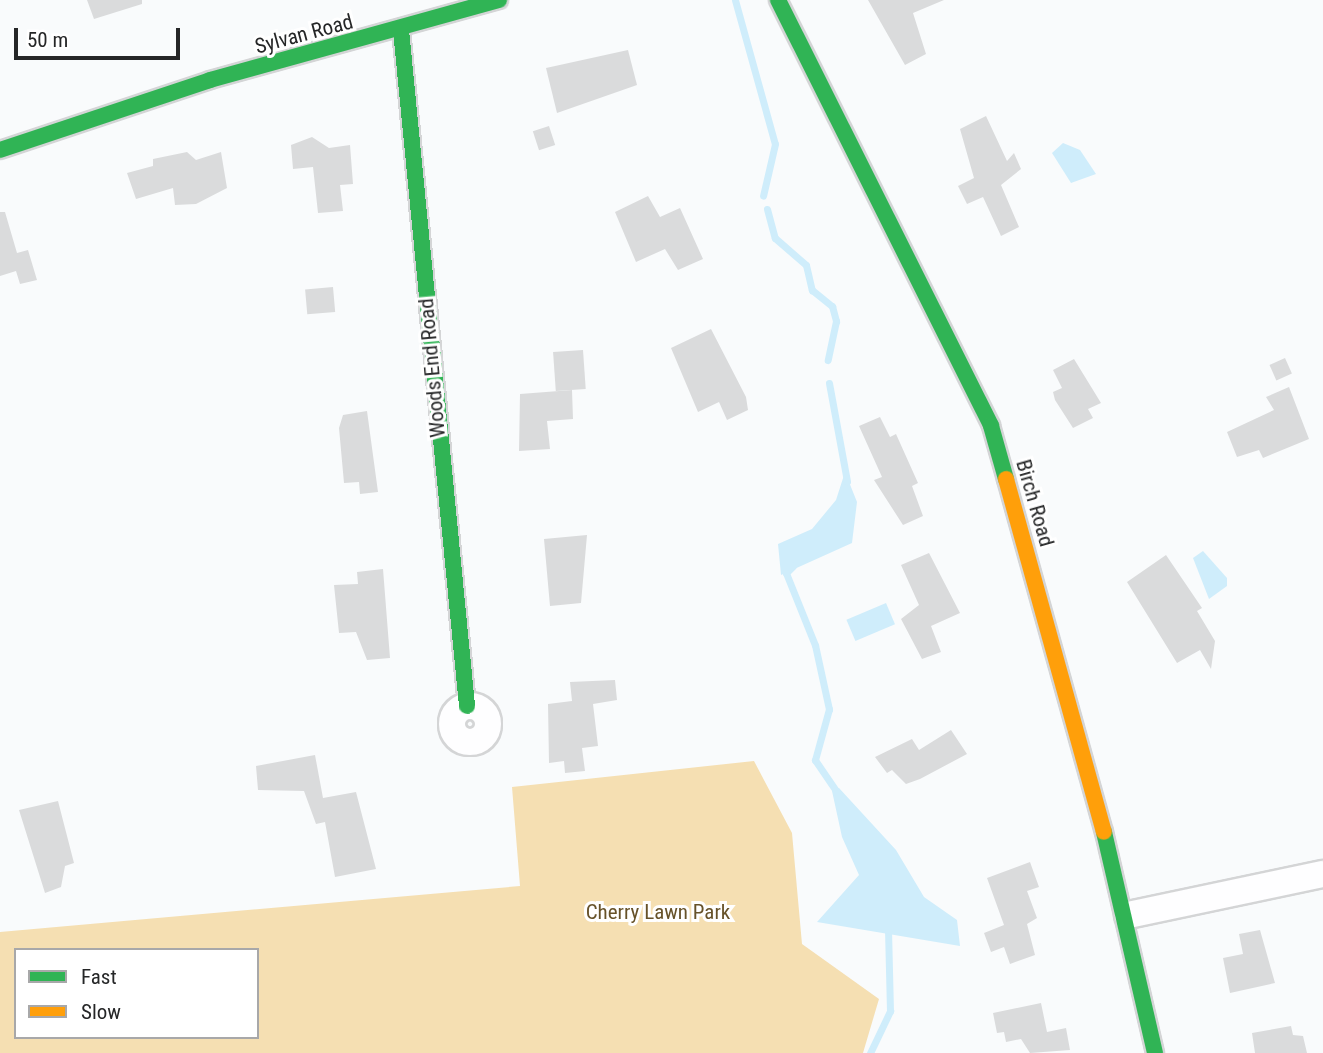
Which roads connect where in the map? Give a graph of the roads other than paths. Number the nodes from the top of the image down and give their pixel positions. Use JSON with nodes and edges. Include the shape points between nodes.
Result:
{"nodes":[{"id":1,"x":499,"y":0,"type":"edge"},
{"id":2,"x":778,"y":0,"type":"edge"},
{"id":3,"x":401,"y":30,"type":"junction"},
{"id":4,"x":0,"y":150,"type":"edge"},
{"id":5,"x":467,"y":706,"type":"dead end"},
{"id":6,"x":1323,"y":874,"type":"edge"},
{"id":7,"x":1128,"y":915,"type":"junction"},
{"id":8,"x":1155,"y":1053,"type":"edge"}],
"edges":[{"from":1,"to":3,"type":"street","name":"Sylvan Road"},
{"from":2,"to":7,"type":"street","name":"Birch Road","via":[[991,426]]},
{"from":3,"to":4,"type":"street","name":"Sylvan Road","via":[[210,80]]},
{"from":3,"to":5,"type":"street","name":"Woods End Road"},
{"from":6,"to":7,"type":"street"},
{"from":7,"to":8,"type":"street","name":"Birch Road"}]}
